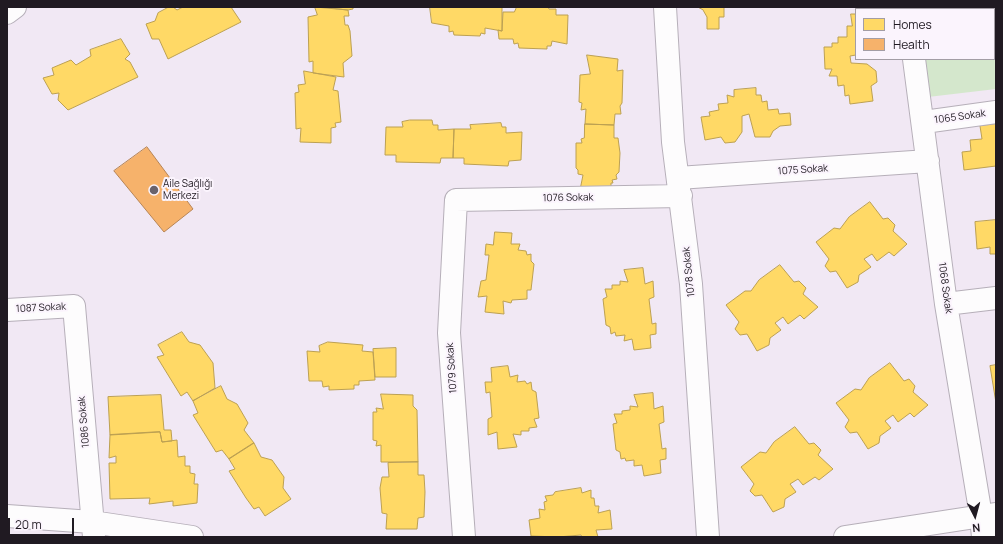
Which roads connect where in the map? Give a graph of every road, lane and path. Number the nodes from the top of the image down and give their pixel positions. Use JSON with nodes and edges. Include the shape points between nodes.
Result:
{"nodes":[{"id":1,"x":15,"y":7,"type":"edge"},
{"id":2,"x":665,"y":7,"type":"edge"},
{"id":3,"x":7,"y":13,"type":"edge"},
{"id":4,"x":914,"y":60,"type":"edge"},
{"id":5,"x":996,"y":112,"type":"edge"},
{"id":6,"x":924,"y":122,"type":"junction"},
{"id":7,"x":928,"y":161,"type":"junction"},
{"id":8,"x":679,"y":187,"type":"junction"},
{"id":9,"x":456,"y":200,"type":"joint"},
{"id":10,"x":996,"y":298,"type":"edge"},
{"id":11,"x":946,"y":304,"type":"junction"},
{"id":12,"x":74,"y":306,"type":"joint"},
{"id":13,"x":7,"y":310,"type":"edge"},
{"id":14,"x":7,"y":516,"type":"edge"},
{"id":15,"x":987,"y":522,"type":"edge"},
{"id":16,"x":93,"y":529,"type":"edge"},
{"id":17,"x":192,"y":537,"type":"edge"},
{"id":18,"x":464,"y":537,"type":"edge"},
{"id":19,"x":708,"y":537,"type":"edge"},
{"id":20,"x":845,"y":537,"type":"edge"},
{"id":21,"x":992,"y":537,"type":"edge"}],
"edges":[{"from":1,"to":3,"type":"street"},
{"from":2,"to":8,"type":"street","name":"1078 Sokak","via":[[673,142]]},
{"from":4,"to":6,"type":"street","name":"1068 Sokak"},
{"from":5,"to":6,"type":"street","name":"1065 Sokak"},
{"from":6,"to":7,"type":"street","name":"1068 Sokak"},
{"from":7,"to":8,"type":"street","name":"1075 Sokak"},
{"from":7,"to":11,"type":"street","name":"1068 Sokak"},
{"from":8,"to":9,"type":"street","name":"1076 Sokak"},
{"from":8,"to":19,"type":"street","name":"1078 Sokak","via":[[691,284]]},
{"from":9,"to":18,"type":"street","name":"1079 Sokak","via":[[449,333]]},
{"from":10,"to":11,"type":"street"},
{"from":11,"to":15,"type":"street","name":"1068 Sokak"},
{"from":12,"to":13,"type":"street","name":"1087 Sokak"},
{"from":12,"to":16,"type":"street","name":"1086 Sokak"},
{"from":14,"to":16,"type":"street"},
{"from":15,"to":20,"type":"street"},
{"from":15,"to":21,"type":"street","name":"1068 Sokak"},
{"from":16,"to":17,"type":"street"}]}
